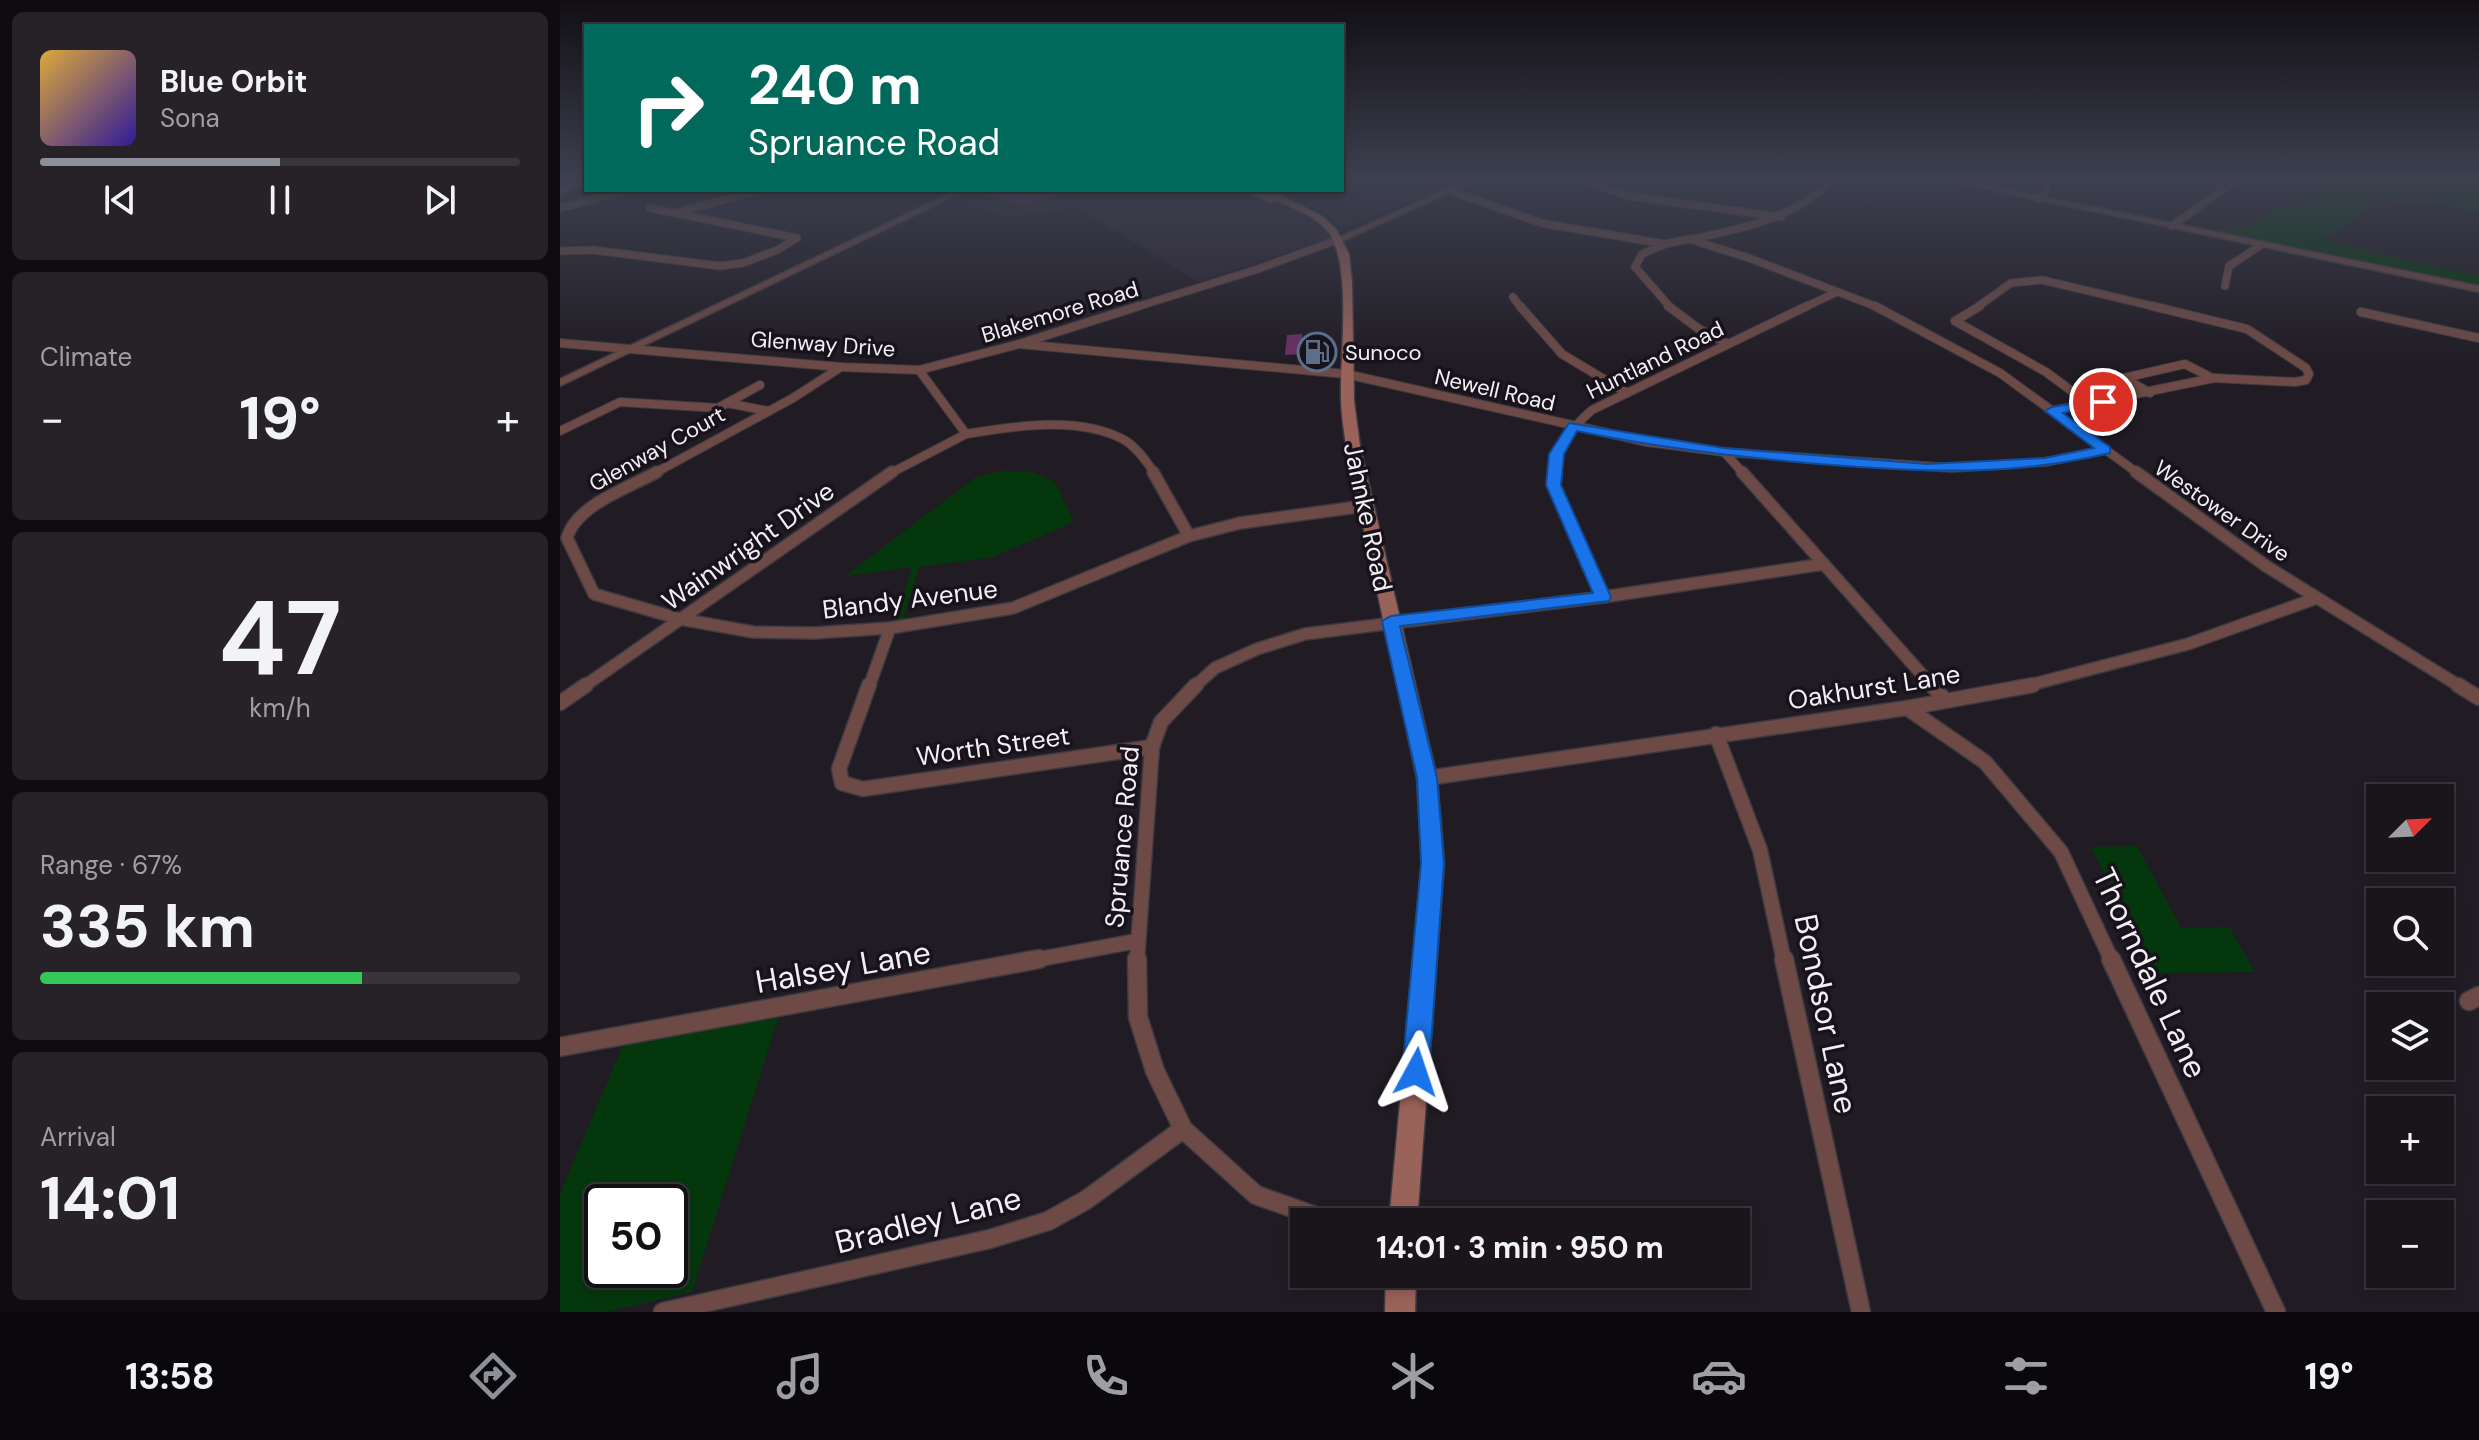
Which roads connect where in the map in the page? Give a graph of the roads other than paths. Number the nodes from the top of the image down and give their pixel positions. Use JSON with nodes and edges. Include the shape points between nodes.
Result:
{"nodes":[{"id":1,"x":795,"y":239,"type":"edge"},
{"id":2,"x":845,"y":239,"type":"edge"},
{"id":3,"x":862,"y":239,"type":"edge"},
{"id":4,"x":1638,"y":239,"type":"edge"},
{"id":5,"x":1688,"y":239,"type":"edge"},
{"id":6,"x":1689,"y":239,"type":"edge"},
{"id":7,"x":2234,"y":239,"type":"edge"},
{"id":8,"x":1337,"y":240,"type":"joint"},
{"id":9,"x":1665,"y":244,"type":"junction"},
{"id":10,"x":2261,"y":245,"type":"junction"},
{"id":11,"x":560,"y":251,"type":"edge"},
{"id":12,"x":2225,"y":286,"type":"dead end"},
{"id":13,"x":2479,"y":289,"type":"edge"},
{"id":14,"x":1837,"y":292,"type":"junction"},
{"id":15,"x":1513,"y":297,"type":"dead end"},
{"id":16,"x":2361,"y":312,"type":"dead end"},
{"id":17,"x":1988,"y":338,"type":"junction"},
{"id":18,"x":2479,"y":338,"type":"edge"},
{"id":19,"x":560,"y":343,"type":"edge"},
{"id":20,"x":1019,"y":344,"type":"junction"},
{"id":21,"x":1728,"y":344,"type":"junction"},
{"id":22,"x":1955,"y":345,"type":"junction"},
{"id":23,"x":619,"y":348,"type":"junction"},
{"id":24,"x":637,"y":349,"type":"junction"},
{"id":25,"x":841,"y":367,"type":"junction"},
{"id":26,"x":919,"y":370,"type":"junction"},
{"id":27,"x":1346,"y":374,"type":"junction"},
{"id":28,"x":560,"y":375,"type":"edge"},
{"id":29,"x":2212,"y":378,"type":"junction"},
{"id":30,"x":560,"y":383,"type":"edge"},
{"id":31,"x":760,"y":385,"type":"dead end"},
{"id":32,"x":1627,"y":393,"type":"junction"},
{"id":33,"x":2150,"y":393,"type":"junction"},
{"id":34,"x":727,"y":403,"type":"junction"},
{"id":35,"x":2089,"y":404,"type":"junction"},
{"id":36,"x":768,"y":411,"type":"junction"},
{"id":37,"x":2052,"y":411,"type":"junction"},
{"id":38,"x":1574,"y":426,"type":"junction"},
{"id":39,"x":560,"y":431,"type":"edge"},
{"id":40,"x":966,"y":434,"type":"junction"},
{"id":41,"x":2105,"y":450,"type":"junction"},
{"id":42,"x":1724,"y":452,"type":"junction"},
{"id":43,"x":1364,"y":506,"type":"junction"},
{"id":44,"x":564,"y":527,"type":"edge"},
{"id":45,"x":1189,"y":536,"type":"junction"},
{"id":46,"x":1824,"y":564,"type":"junction"},
{"id":47,"x":594,"y":594,"type":"joint"},
{"id":48,"x":1603,"y":597,"type":"junction"},
{"id":49,"x":2317,"y":598,"type":"junction"},
{"id":50,"x":680,"y":619,"type":"junction"},
{"id":51,"x":1391,"y":621,"type":"junction"},
{"id":52,"x":890,"y":628,"type":"junction"},
{"id":53,"x":2479,"y":698,"type":"edge"},
{"id":54,"x":1944,"y":699,"type":"junction"},
{"id":55,"x":560,"y":703,"type":"edge"},
{"id":56,"x":1907,"y":708,"type":"junction"},
{"id":57,"x":1716,"y":734,"type":"junction"},
{"id":58,"x":1152,"y":747,"type":"junction"},
{"id":59,"x":1427,"y":778,"type":"junction"},
{"id":60,"x":1137,"y":941,"type":"junction"},
{"id":61,"x":560,"y":1047,"type":"edge"},
{"id":62,"x":1183,"y":1129,"type":"junction"},
{"id":63,"x":1293,"y":1208,"type":"edge"},
{"id":64,"x":1404,"y":1208,"type":"edge"},
{"id":65,"x":1401,"y":1288,"type":"edge"},
{"id":66,"x":663,"y":1312,"type":"edge"},
{"id":67,"x":1400,"y":1312,"type":"edge"},
{"id":68,"x":1861,"y":1312,"type":"edge"},
{"id":69,"x":2276,"y":1312,"type":"edge"}],
"edges":[{"from":1,"to":11,"type":"street","via":[[743,263],[720,266],[593,250]]},
{"from":2,"to":23,"type":"street"},
{"from":3,"to":24,"type":"street"},
{"from":4,"to":9,"type":"street"},
{"from":5,"to":9,"type":"street"},
{"from":6,"to":14,"type":"street","name":"Westower Drive"},
{"from":7,"to":10,"type":"street"},
{"from":8,"to":20,"type":"street","name":"Blakemore Road"},
{"from":8,"to":27,"type":"main road","name":"Jahnke Road","via":[[1347,270]]},
{"from":9,"to":21,"type":"street","via":[[1642,254],[1635,267],[1692,328]]},
{"from":10,"to":12,"type":"street","via":[[2229,266]]},
{"from":10,"to":13,"type":"street"},
{"from":14,"to":21,"type":"street","name":"Huntland Road"},
{"from":14,"to":22,"type":"street","name":"Westower Drive"},
{"from":15,"to":32,"type":"street","via":[[1559,353]]},
{"from":16,"to":18,"type":"street"},
{"from":17,"to":22,"type":"street"},
{"from":17,"to":29,"type":"street","via":[[1955,321],[2011,283],[2053,282],[2247,329],[2309,374],[2293,383]]},
{"from":17,"to":35,"type":"street"},
{"from":19,"to":23,"type":"street","name":"Glenway Drive"},
{"from":20,"to":26,"type":"street","name":"Blakemore Road"},
{"from":20,"to":27,"type":"street","name":"Newell Road"},
{"from":21,"to":32,"type":"street","name":"Huntland Road"},
{"from":22,"to":37,"type":"street","name":"Westower Drive"},
{"from":23,"to":24,"type":"street","name":"Glenway Drive"},
{"from":23,"to":28,"type":"street"},
{"from":24,"to":25,"type":"street","name":"Glenway Drive"},
{"from":24,"to":30,"type":"street"},
{"from":25,"to":26,"type":"street","name":"Glenway Drive"},
{"from":25,"to":36,"type":"street","name":"Glenway Court"},
{"from":26,"to":40,"type":"street","name":"Glenway Drive"},
{"from":27,"to":38,"type":"street","name":"Newell Road"},
{"from":27,"to":43,"type":"main road","name":"Jahnke Road"},
{"from":29,"to":33,"type":"street"},
{"from":29,"to":33,"type":"street","via":[[2185,364],[2124,378]]},
{"from":31,"to":34,"type":"street","name":"Glenway Court"},
{"from":32,"to":38,"type":"street","name":"Huntland Road","via":[[1592,410]]},
{"from":33,"to":35,"type":"street"},
{"from":34,"to":36,"type":"street","name":"Glenway Court"},
{"from":34,"to":39,"type":"street","name":"Glenway Court","via":[[718,408],[620,402]]},
{"from":35,"to":37,"type":"street"},
{"from":36,"to":44,"type":"street","name":"Glenway Court"},
{"from":37,"to":41,"type":"street","name":"Westower Drive"},
{"from":38,"to":42,"type":"street","name":"Newell Road"},
{"from":38,"to":48,"type":"street","name":"Huntland Road","via":[[1557,454],[1553,485]]},
{"from":40,"to":45,"type":"street","via":[[1039,426],[1128,442]]},
{"from":40,"to":50,"type":"street","name":"Wainwright Drive","via":[[899,467]]},
{"from":41,"to":42,"type":"street","name":"Newell Road","via":[[2045,462],[1952,468]]},
{"from":41,"to":49,"type":"street","name":"Westower Drive"},
{"from":42,"to":46,"type":"street"},
{"from":43,"to":45,"type":"street","name":"Blandy Avenue","via":[[1240,523]]},
{"from":43,"to":51,"type":"main road","name":"Jahnke Road"},
{"from":44,"to":47,"type":"street","name":"Glenway Court"},
{"from":45,"to":52,"type":"street","name":"Blandy Avenue","via":[[1025,604]]},
{"from":46,"to":48,"type":"street","name":"Spruance Road"},
{"from":46,"to":54,"type":"street"},
{"from":47,"to":50,"type":"street","name":"Blandy Avenue"},
{"from":48,"to":51,"type":"street","name":"Spruance Road"},
{"from":49,"to":53,"type":"street","name":"Westower Drive"},
{"from":49,"to":54,"type":"street","name":"Oakhurst Lane","via":[[2188,644],[2082,674]]},
{"from":50,"to":52,"type":"street","name":"Blandy Avenue","via":[[766,633]]},
{"from":50,"to":55,"type":"street","name":"Wainwright Drive"},
{"from":51,"to":58,"type":"street","name":"Spruance Road","via":[[1305,634],[1215,668],[1161,722]]},
{"from":51,"to":59,"type":"main road","name":"Jahnke Road"},
{"from":52,"to":58,"type":"street","name":"Worth Street","via":[[839,769],[842,783],[863,789]]},
{"from":54,"to":56,"type":"street","name":"Oakhurst Lane"},
{"from":56,"to":57,"type":"street","name":"Oakhurst Lane"},
{"from":56,"to":69,"type":"street","name":"Thorndale Lane","via":[[1985,762],[2061,852]]},
{"from":57,"to":59,"type":"street","name":"Oakhurst Lane"},
{"from":57,"to":68,"type":"street","name":"Bondsor Lane","via":[[1760,850]]},
{"from":58,"to":60,"type":"street","name":"Spruance Road"},
{"from":59,"to":64,"type":"main road","name":"Jahnke Road","via":[[1433,863]]},
{"from":60,"to":61,"type":"street","name":"Halsey Lane"},
{"from":60,"to":62,"type":"street","name":"Spruance Road","via":[[1138,1017],[1155,1071]]},
{"from":62,"to":63,"type":"street","name":"Spruance Road","via":[[1256,1195]]},
{"from":62,"to":66,"type":"street","name":"Bradley Lane","via":[[1086,1200],[1048,1221],[990,1239]]},
{"from":65,"to":67,"type":"main road"}]}
